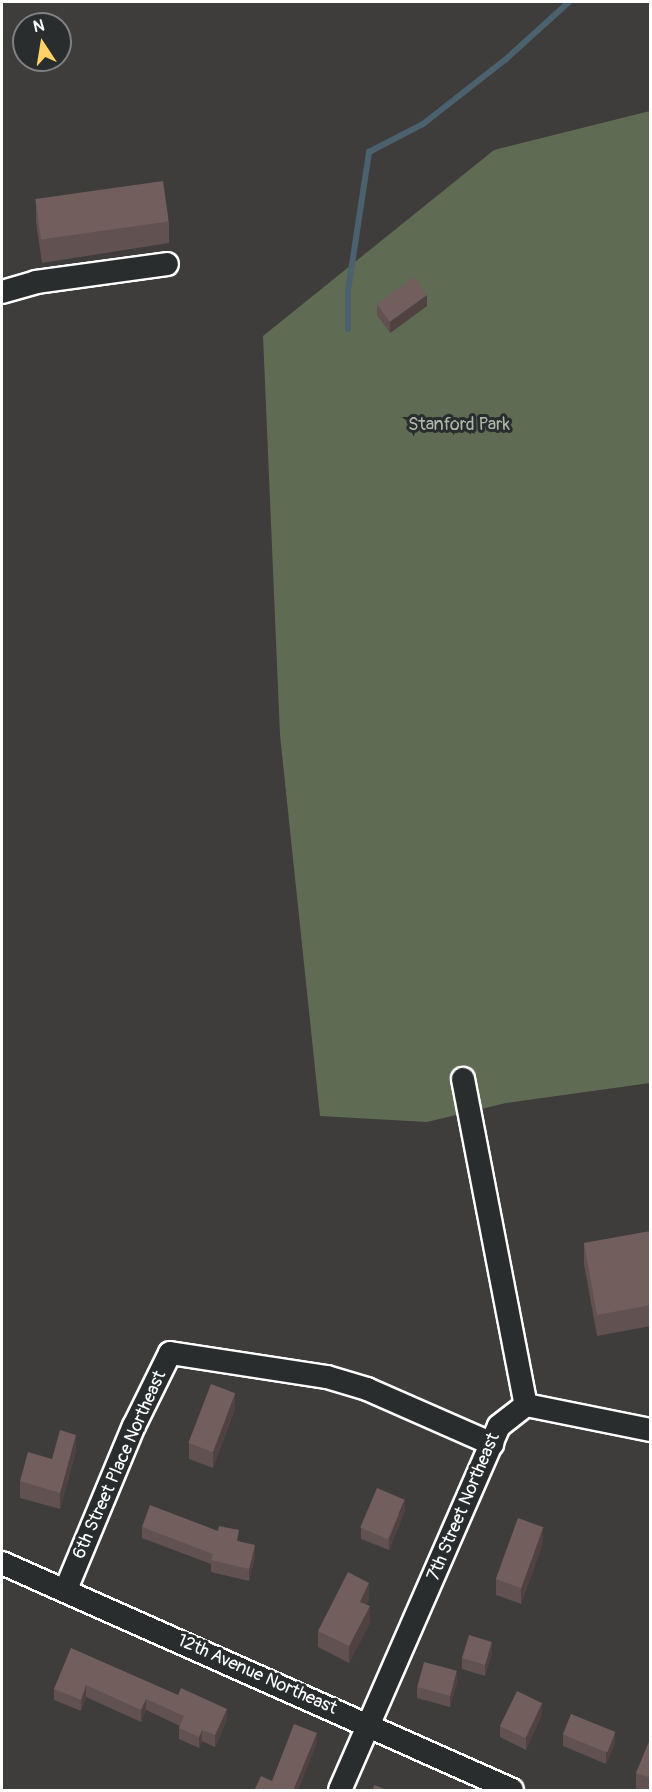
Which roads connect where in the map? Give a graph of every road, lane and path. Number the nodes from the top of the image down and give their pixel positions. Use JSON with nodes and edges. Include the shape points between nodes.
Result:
{"nodes":[{"id":1,"x":167,"y":264,"type":"dead end"},
{"id":2,"x":2,"y":292,"type":"edge"},
{"id":3,"x":463,"y":1079,"type":"dead end"},
{"id":4,"x":526,"y":1405,"type":"junction"},
{"id":5,"x":651,"y":1430,"type":"edge"},
{"id":6,"x":492,"y":1444,"type":"junction"},
{"id":7,"x":2,"y":1563,"type":"edge"},
{"id":8,"x":66,"y":1589,"type":"junction"},
{"id":9,"x":369,"y":1726,"type":"junction"},
{"id":10,"x":340,"y":1791,"type":"edge"},
{"id":11,"x":512,"y":1791,"type":"edge"}],
"edges":[{"from":1,"to":2,"type":"street","via":[[36,282]]},
{"from":3,"to":4,"type":"street"},
{"from":4,"to":5,"type":"street"},
{"from":4,"to":6,"type":"street","name":"7th Street Northeast","via":[[499,1426]]},
{"from":6,"to":8,"type":"street","name":"6th Street Place Northeast","via":[[368,1389],[327,1377],[170,1353],[134,1426]]},
{"from":6,"to":9,"type":"street","name":"7th Street Northeast"},
{"from":7,"to":8,"type":"street","name":"12th Avenue Northeast"},
{"from":8,"to":9,"type":"street","name":"12th Avenue Northeast"},
{"from":9,"to":10,"type":"street","name":"7th Street Northeast"},
{"from":9,"to":11,"type":"street","name":"12th Avenue Northeast"}]}
